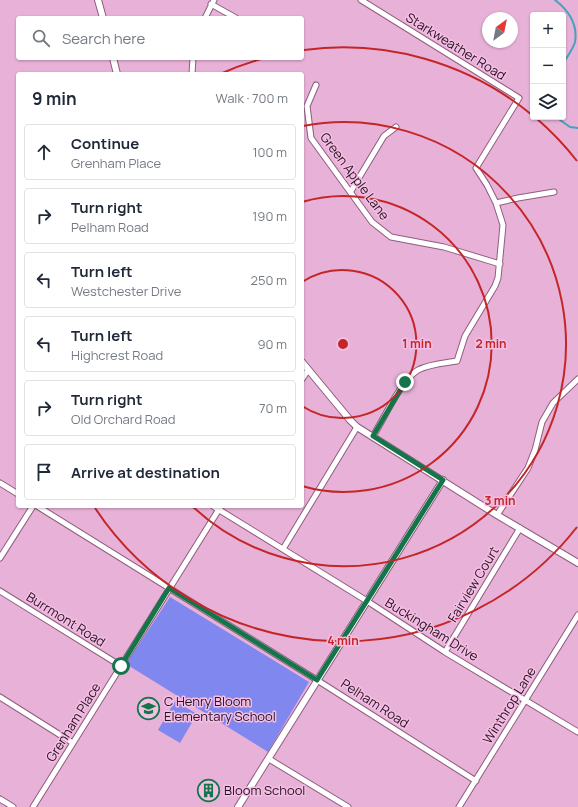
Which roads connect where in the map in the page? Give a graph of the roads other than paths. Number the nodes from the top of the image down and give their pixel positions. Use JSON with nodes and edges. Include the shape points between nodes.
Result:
{"nodes":[{"id":1,"x":98,"y":0,"type":"edge"},
{"id":2,"x":361,"y":0,"type":"edge"},
{"id":3,"x":212,"y":2,"type":"edge"},
{"id":4,"x":102,"y":16,"type":"edge"},
{"id":5,"x":206,"y":16,"type":"edge"},
{"id":6,"x":233,"y":16,"type":"edge"},
{"id":7,"x":114,"y":60,"type":"edge"},
{"id":8,"x":193,"y":60,"type":"edge"},
{"id":9,"x":116,"y":72,"type":"edge"},
{"id":10,"x":192,"y":72,"type":"edge"},
{"id":11,"x":316,"y":85,"type":"dead end"},
{"id":12,"x":396,"y":127,"type":"dead end"},
{"id":13,"x":351,"y":191,"type":"junction"},
{"id":14,"x":554,"y":192,"type":"dead end"},
{"id":15,"x":496,"y":204,"type":"junction"},
{"id":16,"x":500,"y":264,"type":"junction"},
{"id":17,"x":304,"y":365,"type":"edge"},
{"id":18,"x":308,"y":370,"type":"junction"},
{"id":19,"x":304,"y":376,"type":"edge"},
{"id":20,"x":578,"y":379,"type":"edge"},
{"id":21,"x":358,"y":427,"type":"junction"},
{"id":22,"x":373,"y":436,"type":"junction"},
{"id":23,"x":443,"y":480,"type":"junction"},
{"id":24,"x":0,"y":483,"type":"edge"},
{"id":25,"x":16,"y":493,"type":"edge"},
{"id":26,"x":32,"y":508,"type":"edge"},
{"id":27,"x":40,"y":508,"type":"edge"},
{"id":28,"x":220,"y":508,"type":"edge"},
{"id":29,"x":497,"y":516,"type":"junction"},
{"id":30,"x":520,"y":528,"type":"junction"},
{"id":31,"x":283,"y":549,"type":"junction"},
{"id":32,"x":0,"y":558,"type":"edge"},
{"id":33,"x":578,"y":563,"type":"edge"},
{"id":34,"x":169,"y":588,"type":"junction"},
{"id":35,"x":0,"y":591,"type":"edge"},
{"id":36,"x":367,"y":601,"type":"junction"},
{"id":37,"x":578,"y":615,"type":"edge"},
{"id":38,"x":445,"y":652,"type":"junction"},
{"id":39,"x":121,"y":666,"type":"junction"},
{"id":40,"x":317,"y":680,"type":"junction"},
{"id":41,"x":0,"y":698,"type":"edge"},
{"id":42,"x":526,"y":700,"type":"junction"},
{"id":43,"x":578,"y":732,"type":"edge"},
{"id":44,"x":73,"y":743,"type":"junction"},
{"id":45,"x":269,"y":758,"type":"junction"},
{"id":46,"x":476,"y":781,"type":"junction"},
{"id":47,"x":0,"y":799,"type":"edge"},
{"id":48,"x":13,"y":807,"type":"edge"},
{"id":49,"x":33,"y":807,"type":"edge"},
{"id":50,"x":238,"y":807,"type":"edge"},
{"id":51,"x":348,"y":807,"type":"edge"},
{"id":52,"x":459,"y":807,"type":"edge"}],
"edges":[{"from":1,"to":4,"type":"street"},
{"from":2,"to":15,"type":"street","name":"Starkweather Road","via":[[518,98],[476,168]]},
{"from":3,"to":5,"type":"street"},
{"from":3,"to":6,"type":"street"},
{"from":7,"to":9,"type":"street"},
{"from":8,"to":10,"type":"street"},
{"from":11,"to":13,"type":"street","name":"Green Apple Lane","via":[[307,106],[311,138]]},
{"from":12,"to":13,"type":"street","via":[[384,136]]},
{"from":13,"to":16,"type":"street","name":"Green Apple Lane","via":[[372,222],[391,237],[444,247]]},
{"from":14,"to":15,"type":"street"},
{"from":15,"to":16,"type":"street","via":[[503,225]]},
{"from":16,"to":22,"type":"street","via":[[495,286],[465,336],[457,361],[418,370],[405,382]]},
{"from":17,"to":18,"type":"street"},
{"from":18,"to":19,"type":"street"},
{"from":18,"to":21,"type":"street"},
{"from":20,"to":29,"type":"street","via":[[553,403],[542,422],[528,468]]},
{"from":21,"to":22,"type":"street"},
{"from":21,"to":31,"type":"street"},
{"from":22,"to":23,"type":"street"},
{"from":23,"to":29,"type":"street"},
{"from":23,"to":36,"type":"street"},
{"from":24,"to":25,"type":"street"},
{"from":26,"to":32,"type":"street"},
{"from":27,"to":34,"type":"street","name":"Pelham Road"},
{"from":28,"to":31,"type":"street","name":"Buckingham Drive"},
{"from":28,"to":34,"type":"street","name":"Grenham Place"},
{"from":29,"to":30,"type":"street"},
{"from":30,"to":33,"type":"street"},
{"from":30,"to":38,"type":"street","name":"Fairview Court"},
{"from":31,"to":36,"type":"street","name":"Buckingham Drive"},
{"from":34,"to":39,"type":"street","name":"Grenham Place"},
{"from":34,"to":40,"type":"street","name":"Pelham Road"},
{"from":35,"to":39,"type":"street","name":"Burrmont Road"},
{"from":36,"to":38,"type":"street","name":"Buckingham Drive"},
{"from":36,"to":40,"type":"street"},
{"from":37,"to":42,"type":"street","name":"Winthrop Lane"},
{"from":38,"to":42,"type":"street","name":"Buckingham Drive"},
{"from":39,"to":44,"type":"street","name":"Grenham Place"},
{"from":40,"to":45,"type":"street"},
{"from":40,"to":46,"type":"street","name":"Pelham Road"},
{"from":41,"to":44,"type":"street"},
{"from":42,"to":43,"type":"street","name":"Buckingham Drive"},
{"from":42,"to":46,"type":"street","name":"Winthrop Lane"},
{"from":44,"to":49,"type":"street","name":"Grenham Place"},
{"from":45,"to":50,"type":"street"},
{"from":45,"to":51,"type":"street"},
{"from":46,"to":52,"type":"street","name":"Winthrop Lane"},
{"from":47,"to":48,"type":"street"}]}
